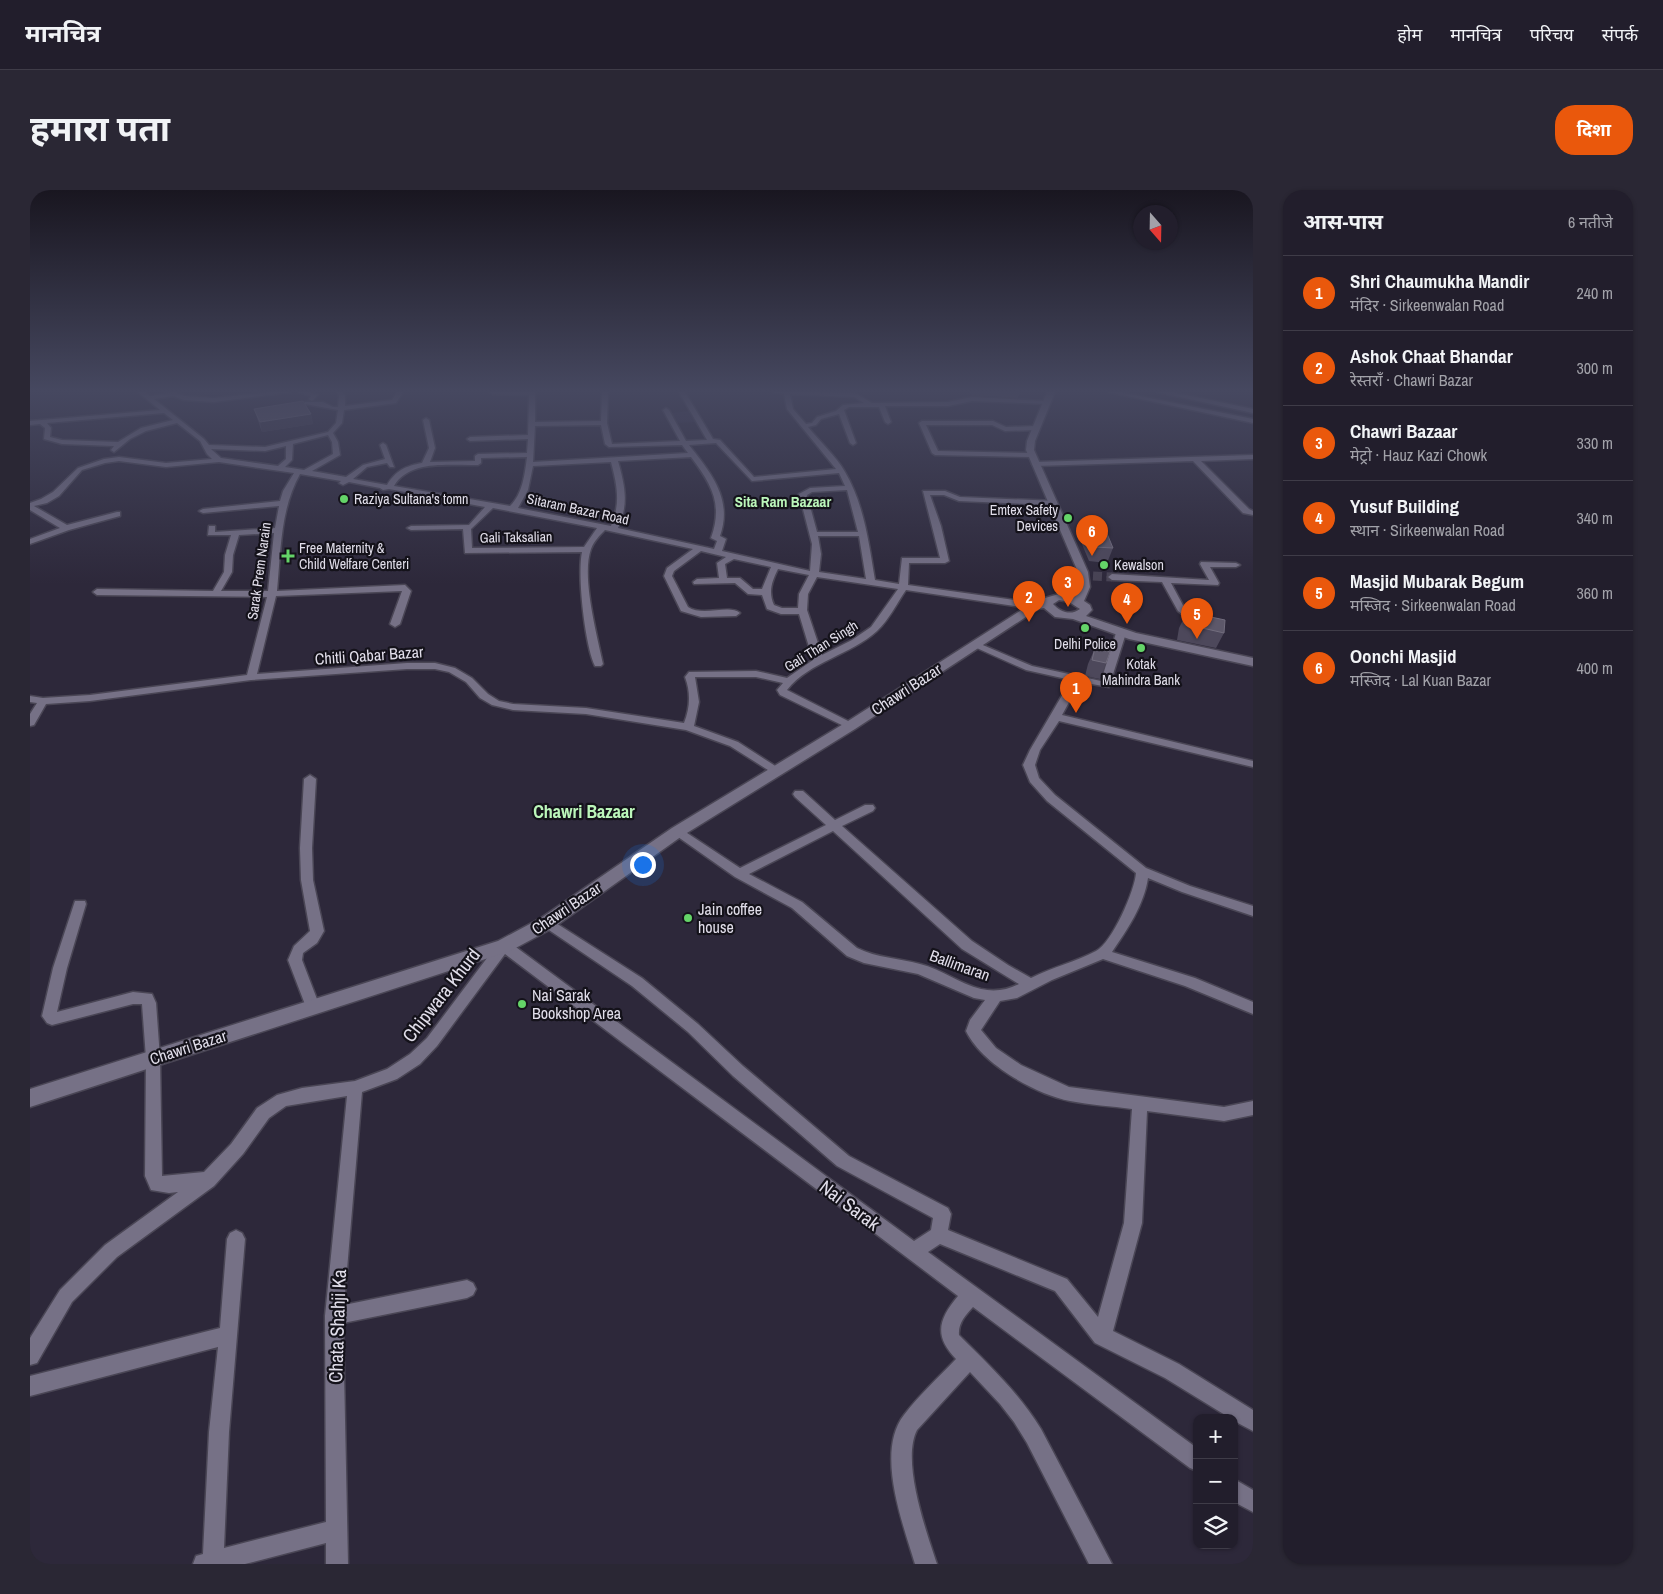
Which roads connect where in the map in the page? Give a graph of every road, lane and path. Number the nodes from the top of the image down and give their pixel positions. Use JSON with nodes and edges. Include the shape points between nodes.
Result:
{"nodes":[{"id":1,"x":108,"y":456,"type":"edge"},
{"id":2,"x":213,"y":456,"type":"edge"},
{"id":3,"x":289,"y":456,"type":"edge"},
{"id":4,"x":335,"y":456,"type":"edge"},
{"id":5,"x":387,"y":456,"type":"edge"},
{"id":6,"x":429,"y":456,"type":"edge"},
{"id":7,"x":478,"y":456,"type":"edge"},
{"id":8,"x":529,"y":456,"type":"edge"},
{"id":9,"x":675,"y":456,"type":"edge"},
{"id":10,"x":694,"y":456,"type":"edge"},
{"id":11,"x":729,"y":456,"type":"edge"},
{"id":12,"x":830,"y":456,"type":"edge"},
{"id":13,"x":986,"y":456,"type":"edge"},
{"id":14,"x":1253,"y":457,"type":"edge"},
{"id":15,"x":1033,"y":459,"type":"junction"},
{"id":16,"x":219,"y":460,"type":"junction"},
{"id":17,"x":389,"y":460,"type":"junction"},
{"id":18,"x":614,"y":460,"type":"junction"},
{"id":19,"x":1196,"y":460,"type":"junction"},
{"id":20,"x":104,"y":461,"type":"junction"},
{"id":21,"x":528,"y":464,"type":"junction"},
{"id":22,"x":425,"y":465,"type":"junction"},
{"id":23,"x":280,"y":468,"type":"junction"},
{"id":24,"x":842,"y":471,"type":"junction"},
{"id":25,"x":301,"y":472,"type":"junction"},
{"id":26,"x":399,"y":473,"type":"junction"},
{"id":27,"x":347,"y":480,"type":"junction"},
{"id":28,"x":389,"y":487,"type":"junction"},
{"id":29,"x":850,"y":488,"type":"junction"},
{"id":30,"x":283,"y":503,"type":"junction"},
{"id":31,"x":1053,"y":503,"type":"junction"},
{"id":32,"x":491,"y":505,"type":"junction"},
{"id":33,"x":30,"y":506,"type":"edge"},
{"id":34,"x":512,"y":508,"type":"junction"},
{"id":35,"x":204,"y":511,"type":"dead end"},
{"id":36,"x":1253,"y":513,"type":"edge"},
{"id":37,"x":116,"y":514,"type":"dead end"},
{"id":38,"x":602,"y":526,"type":"junction"},
{"id":39,"x":66,"y":528,"type":"junction"},
{"id":40,"x":212,"y":528,"type":"dead end"},
{"id":41,"x":411,"y":528,"type":"dead end"},
{"id":42,"x":467,"y":528,"type":"junction"},
{"id":43,"x":614,"y":529,"type":"junction"},
{"id":44,"x":279,"y":530,"type":"junction"},
{"id":45,"x":236,"y":533,"type":"junction"},
{"id":46,"x":814,"y":534,"type":"junction"},
{"id":47,"x":863,"y":534,"type":"junction"},
{"id":48,"x":30,"y":542,"type":"edge"},
{"id":49,"x":587,"y":549,"type":"junction"},
{"id":50,"x":699,"y":549,"type":"junction"},
{"id":51,"x":716,"y":554,"type":"junction"},
{"id":52,"x":731,"y":557,"type":"junction"},
{"id":53,"x":1236,"y":565,"type":"dead end"},
{"id":54,"x":776,"y":567,"type":"junction"},
{"id":55,"x":814,"y":574,"type":"junction"},
{"id":56,"x":1112,"y":577,"type":"tunnel mouth"},
{"id":57,"x":723,"y":580,"type":"junction"},
{"id":58,"x":1165,"y":580,"type":"junction"},
{"id":59,"x":697,"y":582,"type":"dead end"},
{"id":60,"x":871,"y":582,"type":"junction"},
{"id":61,"x":903,"y":588,"type":"junction"},
{"id":62,"x":97,"y":592,"type":"dead end"},
{"id":63,"x":765,"y":592,"type":"junction"},
{"id":64,"x":215,"y":594,"type":"junction"},
{"id":65,"x":272,"y":594,"type":"junction"},
{"id":66,"x":1078,"y":601,"type":"junction"},
{"id":67,"x":1041,"y":605,"type":"junction"},
{"id":68,"x":1182,"y":610,"type":"dead end"},
{"id":69,"x":803,"y":612,"type":"junction"},
{"id":70,"x":736,"y":613,"type":"dead end"},
{"id":71,"x":1075,"y":616,"type":"junction"},
{"id":72,"x":395,"y":624,"type":"dead end"},
{"id":73,"x":1121,"y":633,"type":"junction"},
{"id":74,"x":975,"y":645,"type":"junction"},
{"id":75,"x":818,"y":661,"type":"junction"},
{"id":76,"x":1253,"y":662,"type":"edge"},
{"id":77,"x":598,"y":664,"type":"dead end"},
{"id":78,"x":251,"y":677,"type":"junction"},
{"id":79,"x":1076,"y":680,"type":"junction"},
{"id":80,"x":789,"y":681,"type":"junction"},
{"id":81,"x":30,"y":699,"type":"edge"},
{"id":82,"x":43,"y":701,"type":"junction"},
{"id":83,"x":1056,"y":717,"type":"junction"},
{"id":84,"x":30,"y":723,"type":"edge"},
{"id":85,"x":688,"y":726,"type":"junction"},
{"id":86,"x":850,"y":726,"type":"junction"},
{"id":87,"x":1253,"y":764,"type":"edge"},
{"id":88,"x":776,"y":771,"type":"junction"},
{"id":89,"x":310,"y":779,"type":"dead end"},
{"id":90,"x":799,"y":794,"type":"dead end"},
{"id":91,"x":869,"y":808,"type":"dead end"},
{"id":92,"x":834,"y":825,"type":"junction"},
{"id":93,"x":677,"y":832,"type":"junction"},
{"id":94,"x":1142,"y":871,"type":"junction"},
{"id":95,"x":739,"y":874,"type":"junction"},
{"id":96,"x":80,"y":904,"type":"dead end"},
{"id":97,"x":1253,"y":912,"type":"edge"},
{"id":98,"x":548,"y":922,"type":"junction"},
{"id":99,"x":504,"y":946,"type":"junction"},
{"id":100,"x":1103,"y":954,"type":"junction"},
{"id":101,"x":1031,"y":984,"type":"junction"},
{"id":102,"x":996,"y":996,"type":"junction"},
{"id":103,"x":313,"y":1007,"type":"junction"},
{"id":104,"x":1253,"y":1008,"type":"edge"},
{"id":105,"x":153,"y":1058,"type":"junction"},
{"id":106,"x":355,"y":1088,"type":"junction"},
{"id":107,"x":30,"y":1098,"type":"edge"},
{"id":108,"x":1140,"y":1104,"type":"junction"},
{"id":109,"x":1253,"y":1108,"type":"edge"},
{"id":110,"x":208,"y":1180,"type":"junction"},
{"id":111,"x":939,"y":1235,"type":"junction"},
{"id":112,"x":236,"y":1239,"type":"dead end"},
{"id":113,"x":913,"y":1252,"type":"junction"},
{"id":114,"x":467,"y":1289,"type":"dead end"},
{"id":115,"x":971,"y":1295,"type":"junction"},
{"id":116,"x":334,"y":1316,"type":"junction"},
{"id":117,"x":229,"y":1335,"type":"junction"},
{"id":118,"x":1102,"y":1336,"type":"junction"},
{"id":119,"x":30,"y":1356,"type":"edge"},
{"id":120,"x":969,"y":1359,"type":"junction"},
{"id":121,"x":30,"y":1386,"type":"edge"},
{"id":122,"x":1253,"y":1421,"type":"edge"},
{"id":123,"x":1194,"y":1459,"type":"edge"},
{"id":124,"x":1238,"y":1492,"type":"edge"},
{"id":125,"x":1253,"y":1502,"type":"edge"},
{"id":126,"x":336,"y":1530,"type":"junction"},
{"id":127,"x":208,"y":1563,"type":"edge"},
{"id":128,"x":337,"y":1564,"type":"edge"},
{"id":129,"x":926,"y":1564,"type":"edge"},
{"id":130,"x":1101,"y":1564,"type":"edge"}],
"edges":[{"from":1,"to":20,"type":"street"},
{"from":2,"to":16,"type":"street"},
{"from":3,"to":23,"type":"street"},
{"from":4,"to":25,"type":"street"},
{"from":5,"to":17,"type":"street"},
{"from":6,"to":22,"type":"street"},
{"from":7,"to":22,"type":"street","via":[[478,463]]},
{"from":8,"to":21,"type":"street"},
{"from":9,"to":18,"type":"street"},
{"from":10,"to":51,"type":"street","via":[[720,501],[721,520],[715,538],[722,539]]},
{"from":11,"to":24,"type":"street","via":[[752,480]]},
{"from":12,"to":24,"type":"street"},
{"from":13,"to":15,"type":"street"},
{"from":14,"to":19,"type":"street"},
{"from":15,"to":19,"type":"street"},
{"from":15,"to":31,"type":"street"},
{"from":16,"to":20,"type":"street","name":"Sitaram Bazar Road","via":[[166,465],[119,459]]},
{"from":16,"to":23,"type":"street","name":"Sitaram Bazar Road"},
{"from":17,"to":26,"type":"street"},
{"from":17,"to":27,"type":"street","via":[[365,466]]},
{"from":18,"to":21,"type":"street"},
{"from":18,"to":43,"type":"street","via":[[623,505]]},
{"from":19,"to":36,"type":"street","via":[[1246,511]]},
{"from":20,"to":33,"type":"street","via":[[80,469],[56,494]]},
{"from":21,"to":34,"type":"street","via":[[524,492],[520,502]]},
{"from":22,"to":26,"type":"street"},
{"from":23,"to":25,"type":"street","name":"Sitaram Bazar Road"},
{"from":24,"to":29,"type":"street"},
{"from":25,"to":27,"type":"street","name":"Sitaram Bazar Road"},
{"from":25,"to":30,"type":"street","name":"Sarak Prem Narain","via":[[287,491]]},
{"from":26,"to":28,"type":"street"},
{"from":27,"to":28,"type":"street","name":"Sitaram Bazar Road"},
{"from":28,"to":32,"type":"street","name":"Sitaram Bazar Road"},
{"from":29,"to":46,"type":"street","via":[[810,490],[803,494]]},
{"from":29,"to":47,"type":"street"},
{"from":30,"to":35,"type":"street"},
{"from":30,"to":44,"type":"street","name":"Sarak Prem Narain"},
{"from":31,"to":61,"type":"street","via":[[959,499],[945,493],[927,492],[944,561],[905,560]]},
{"from":31,"to":66,"type":"street","via":[[1088,576]]},
{"from":32,"to":34,"type":"street","name":"Sitaram Bazar Road"},
{"from":32,"to":42,"type":"street","via":[[473,526]]},
{"from":33,"to":39,"type":"street"},
{"from":34,"to":38,"type":"street","name":"Sitaram Bazar Road"},
{"from":37,"to":39,"type":"street"},
{"from":38,"to":43,"type":"street","name":"Sitaram Bazar Road"},
{"from":38,"to":49,"type":"street"},
{"from":39,"to":48,"type":"street"},
{"from":40,"to":45,"type":"street","via":[[212,534]]},
{"from":41,"to":42,"type":"street"},
{"from":42,"to":49,"type":"street","name":"Gali Taksalian","via":[[468,551]]},
{"from":43,"to":50,"type":"street","name":"Sitaram Bazar Road"},
{"from":44,"to":45,"type":"street"},
{"from":44,"to":65,"type":"street","name":"Sarak Prem Narain"},
{"from":45,"to":64,"type":"street","via":[[228,572]]},
{"from":46,"to":47,"type":"street"},
{"from":46,"to":55,"type":"street"},
{"from":47,"to":60,"type":"street"},
{"from":49,"to":77,"type":"street","via":[[584,573]]},
{"from":50,"to":51,"type":"street","name":"Sitaram Bazar Road"},
{"from":50,"to":70,"type":"street","via":[[670,570],[668,576],[684,609],[695,614]]},
{"from":51,"to":52,"type":"street","name":"Sitaram Bazar Road"},
{"from":52,"to":54,"type":"street","name":"Sitaram Bazar Road"},
{"from":52,"to":57,"type":"street","via":[[721,563]]},
{"from":53,"to":58,"type":"street","via":[[1204,564],[1215,583]]},
{"from":54,"to":55,"type":"street","name":"Sitaram Bazar Road"},
{"from":54,"to":63,"type":"street","via":[[765,584]]},
{"from":55,"to":60,"type":"street","name":"Sitaram Bazar Road"},
{"from":55,"to":69,"type":"street","via":[[804,590]]},
{"from":56,"to":58,"type":"street"},
{"from":57,"to":59,"type":"street"},
{"from":57,"to":63,"type":"street","via":[[737,580],[751,592]]},
{"from":58,"to":68,"type":"street"},
{"from":60,"to":61,"type":"street","name":"Sitaram Bazar Road"},
{"from":61,"to":67,"type":"street","name":"Sitaram Bazar Road"},
{"from":61,"to":75,"type":"street","name":"Gali Than Singh","via":[[874,628],[856,642]]},
{"from":62,"to":64,"type":"street"},
{"from":63,"to":69,"type":"street","via":[[774,610]]},
{"from":64,"to":65,"type":"street"},
{"from":65,"to":72,"type":"street","via":[[405,588],[407,591]]},
{"from":65,"to":78,"type":"street","name":"Sarak Prem Narain"},
{"from":66,"to":67,"type":"street","via":[[1059,597]]},
{"from":66,"to":71,"type":"street","via":[[1086,610]]},
{"from":67,"to":71,"type":"street"},
{"from":67,"to":74,"type":"street","name":"Chawri Bazar"},
{"from":69,"to":75,"type":"street"},
{"from":71,"to":73,"type":"street"},
{"from":73,"to":76,"type":"street"},
{"from":73,"to":79,"type":"street","via":[[1107,684],[1101,686]]},
{"from":74,"to":79,"type":"street","via":[[1029,668]]},
{"from":74,"to":86,"type":"street","name":"Chawri Bazar"},
{"from":75,"to":80,"type":"street","name":"Gali Than Singh"},
{"from":78,"to":82,"type":"street","name":"Chitli Qabar Bazar","via":[[100,697]]},
{"from":78,"to":85,"type":"street","name":"Chitli Qabar Bazar","via":[[435,666],[452,670],[469,680],[496,704],[586,711]]},
{"from":79,"to":83,"type":"street"},
{"from":80,"to":85,"type":"street","via":[[756,674],[692,674],[695,693]]},
{"from":80,"to":86,"type":"street","name":"Gali Than Singh","via":[[782,690],[784,693]]},
{"from":81,"to":82,"type":"street","name":"Chitli Qabar Bazar"},
{"from":82,"to":84,"type":"street"},
{"from":83,"to":87,"type":"street"},
{"from":83,"to":94,"type":"street","via":[[1029,765],[1034,779],[1051,798]]},
{"from":85,"to":88,"type":"street","name":"Chitli Qabar Bazar","via":[[734,744]]},
{"from":86,"to":88,"type":"street","name":"Chawri Bazar"},
{"from":88,"to":93,"type":"street","name":"Chawri Bazar"},
{"from":89,"to":103,"type":"street","via":[[307,880],[317,931],[316,936],[300,946],[295,960]]},
{"from":90,"to":92,"type":"street"},
{"from":91,"to":92,"type":"street"},
{"from":92,"to":95,"type":"street"},
{"from":92,"to":101,"type":"street","via":[[967,945]]},
{"from":93,"to":95,"type":"street","name":"Ballimaran"},
{"from":93,"to":98,"type":"street","name":"Chawri Bazar"},
{"from":94,"to":97,"type":"street"},
{"from":94,"to":100,"type":"street","via":[[1140,887],[1117,937]]},
{"from":95,"to":102,"type":"street","name":"Ballimaran","via":[[797,905],[852,952],[864,958],[920,969],[979,994]]},
{"from":96,"to":105,"type":"street","via":[[49,1016],[59,1018],[133,998],[147,998]]},
{"from":98,"to":99,"type":"street","name":"Chawri Bazar"},
{"from":98,"to":111,"type":"street","via":[[637,982],[843,1162],[942,1214]]},
{"from":99,"to":103,"type":"street","name":"Chawri Bazar"},
{"from":99,"to":106,"type":"street","name":"Chipwara Khurd","via":[[432,1042],[415,1059],[392,1074]]},
{"from":99,"to":113,"type":"street","name":"Nai Sarak"},
{"from":100,"to":101,"type":"street","name":"Ballimaran"},
{"from":100,"to":104,"type":"street","via":[[1190,982]]},
{"from":101,"to":102,"type":"street","name":"Ballimaran","via":[[1012,994]]},
{"from":102,"to":108,"type":"street","via":[[973,1031],[990,1052],[1047,1087],[1069,1094]]},
{"from":103,"to":105,"type":"street","name":"Chawri Bazar"},
{"from":105,"to":107,"type":"street","name":"Chawri Bazar"},
{"from":105,"to":110,"type":"street","via":[[153,1176],[157,1184],[170,1185]]},
{"from":106,"to":110,"type":"street","name":"Chipwara Khurd","via":[[282,1100],[263,1113],[237,1149]]},
{"from":106,"to":116,"type":"street","name":"Chata Shahji Ka"},
{"from":108,"to":109,"type":"street","via":[[1224,1114]]},
{"from":108,"to":118,"type":"street","via":[[1133,1223]]},
{"from":110,"to":119,"type":"street","name":"Chipwara Khurd","via":[[111,1250],[66,1296]]},
{"from":111,"to":113,"type":"street"},
{"from":111,"to":118,"type":"street","via":[[1061,1285]]},
{"from":112,"to":117,"type":"street"},
{"from":113,"to":115,"type":"street","name":"Nai Sarak"},
{"from":114,"to":116,"type":"street"},
{"from":115,"to":120,"type":"street","via":[[948,1328],[952,1341]]},
{"from":115,"to":123,"type":"street","name":"Nai Sarak"},
{"from":116,"to":126,"type":"street","name":"Chata Shahji Ka"},
{"from":117,"to":121,"type":"street"},
{"from":117,"to":127,"type":"street"},
{"from":118,"to":122,"type":"street","via":[[1172,1371]]},
{"from":120,"to":129,"type":"street","via":[[910,1423],[902,1438],[902,1464],[909,1510]]},
{"from":120,"to":130,"type":"street","via":[[1007,1397],[1025,1422]]},
{"from":124,"to":125,"type":"street"},
{"from":126,"to":127,"type":"street"},
{"from":126,"to":128,"type":"street","name":"Chata Shahji Ka"}]}
